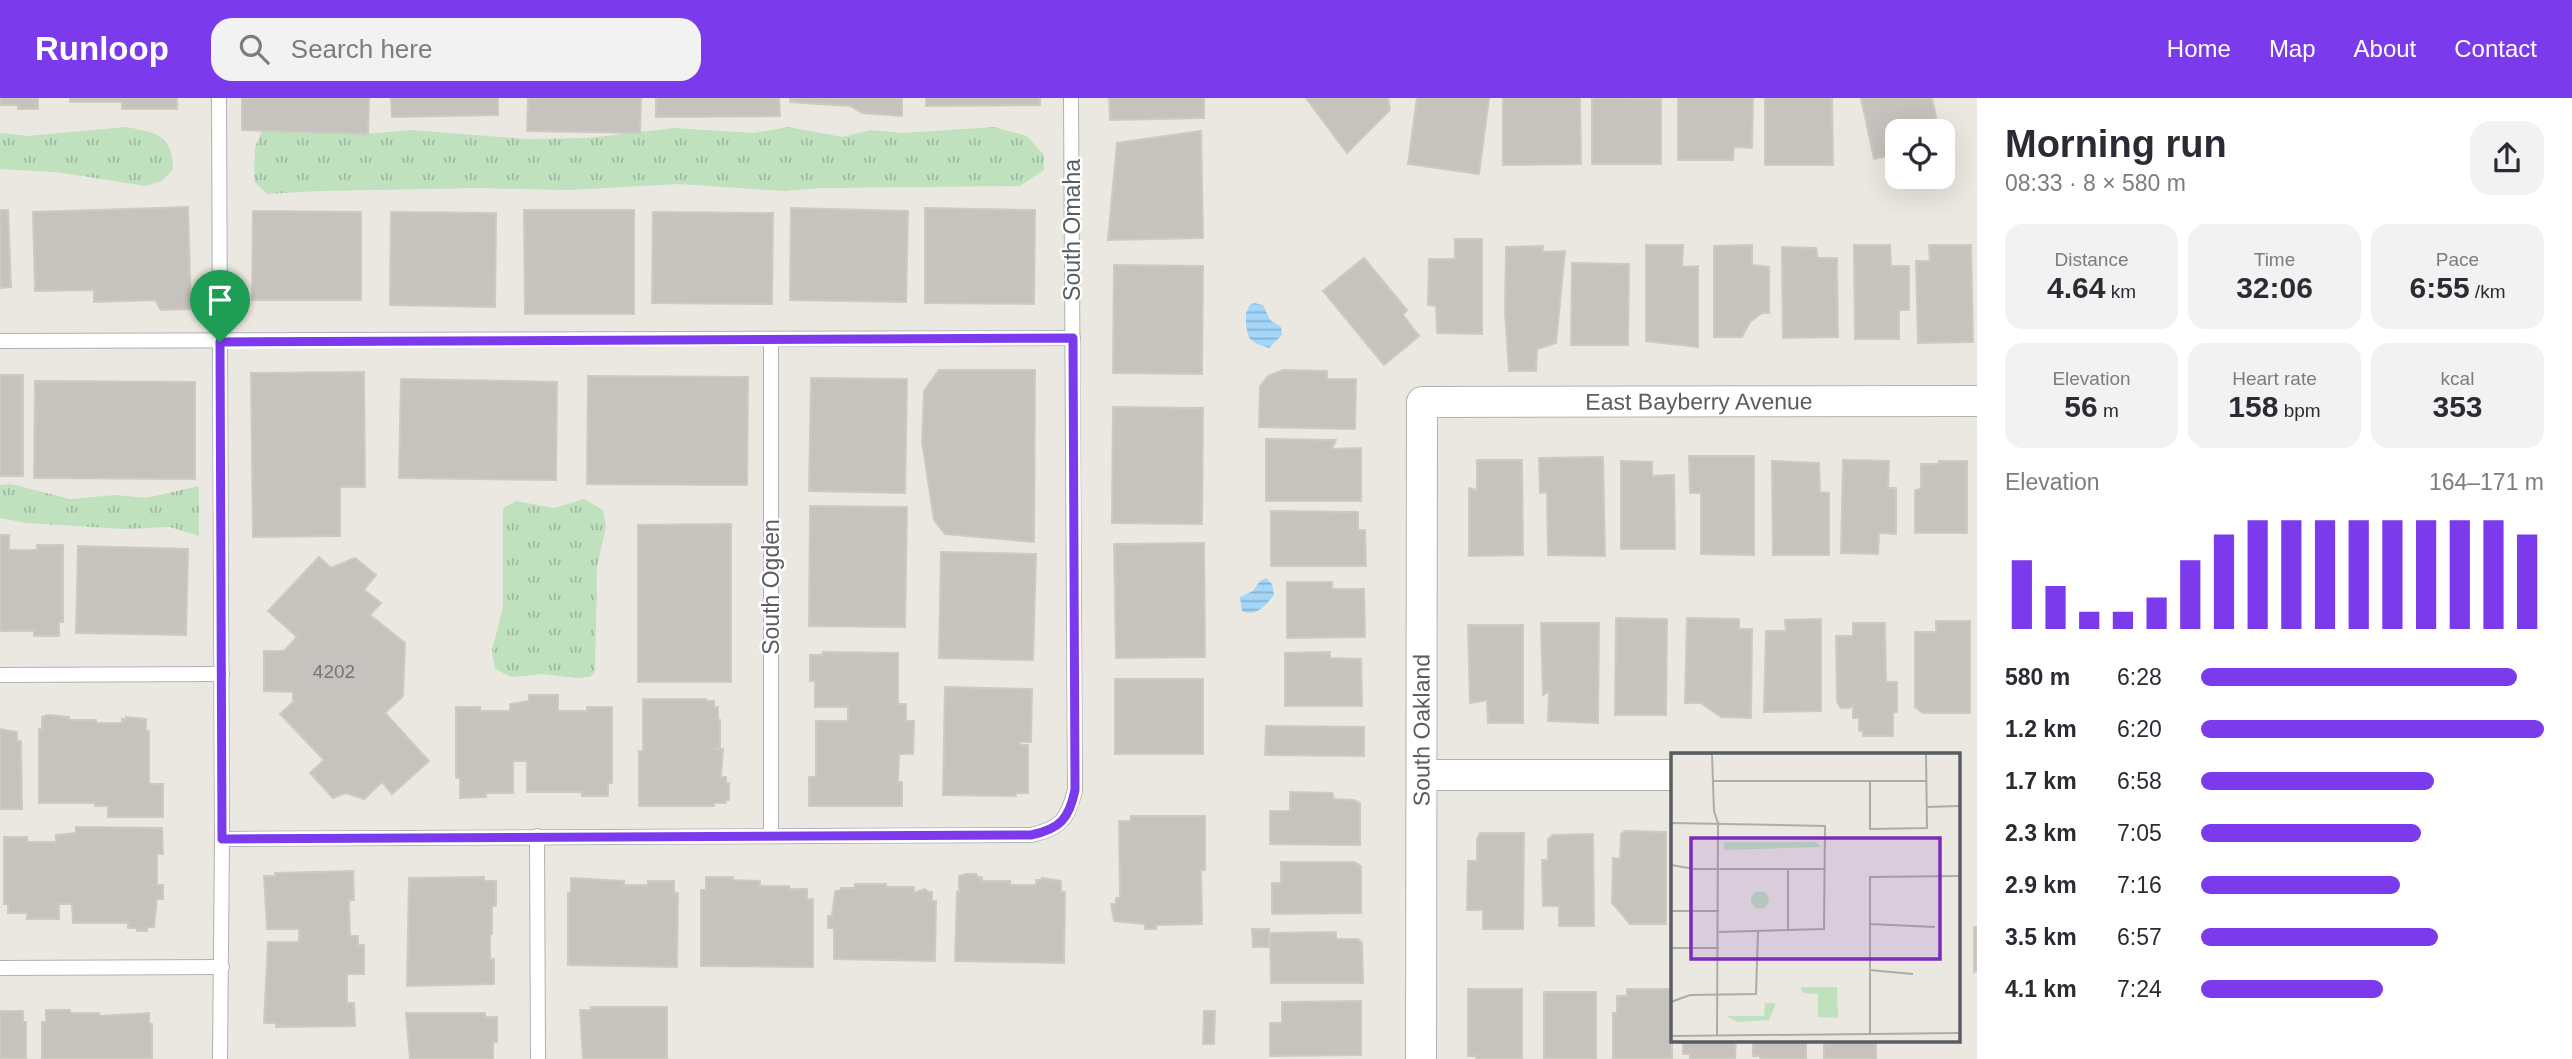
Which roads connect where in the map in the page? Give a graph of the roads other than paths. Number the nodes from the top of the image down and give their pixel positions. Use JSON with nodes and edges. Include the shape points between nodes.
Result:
{"nodes":[{"id":1,"x":219,"y":98,"type":"edge"},
{"id":2,"x":1071,"y":98,"type":"edge"},
{"id":3,"x":1073,"y":338,"type":"junction"},
{"id":4,"x":771,"y":339,"type":"junction"},
{"id":5,"x":0,"y":341,"type":"edge"},
{"id":6,"x":220,"y":342,"type":"junction"},
{"id":7,"x":1977,"y":401,"type":"edge"},
{"id":8,"x":1422,"y":402,"type":"joint"},
{"id":9,"x":222,"y":674,"type":"junction"},
{"id":10,"x":0,"y":676,"type":"edge"},
{"id":11,"x":1422,"y":775,"type":"junction"},
{"id":12,"x":1671,"y":775,"type":"edge"},
{"id":13,"x":537,"y":836,"type":"junction"},
{"id":14,"x":771,"y":836,"type":"junction"},
{"id":15,"x":222,"y":839,"type":"junction"},
{"id":16,"x":222,"y":967,"type":"junction"},
{"id":17,"x":0,"y":968,"type":"edge"},
{"id":18,"x":220,"y":1059,"type":"edge"},
{"id":19,"x":538,"y":1059,"type":"edge"},
{"id":20,"x":1421,"y":1059,"type":"edge"}],
"edges":[{"from":1,"to":6,"type":"lane"},
{"from":2,"to":3,"type":"lane","name":"South Omaha"},
{"from":3,"to":4,"type":"lane"},
{"from":3,"to":14,"type":"lane","name":"South Omaha","via":[[1075,790],[1071,808],[1048,831],[1031,835]]},
{"from":4,"to":6,"type":"lane"},
{"from":4,"to":14,"type":"lane","name":"South Ogden"},
{"from":5,"to":6,"type":"lane"},
{"from":6,"to":9,"type":"lane"},
{"from":7,"to":8,"type":"street","name":"East Bayberry Avenue"},
{"from":8,"to":11,"type":"street","name":"South Oakland"},
{"from":9,"to":10,"type":"lane"},
{"from":9,"to":15,"type":"lane"},
{"from":11,"to":12,"type":"street"},
{"from":11,"to":20,"type":"street","name":"South Oakland"},
{"from":13,"to":14,"type":"lane"},
{"from":13,"to":15,"type":"lane"},
{"from":13,"to":19,"type":"lane"},
{"from":15,"to":16,"type":"lane"},
{"from":16,"to":17,"type":"lane"},
{"from":16,"to":18,"type":"lane"}]}
